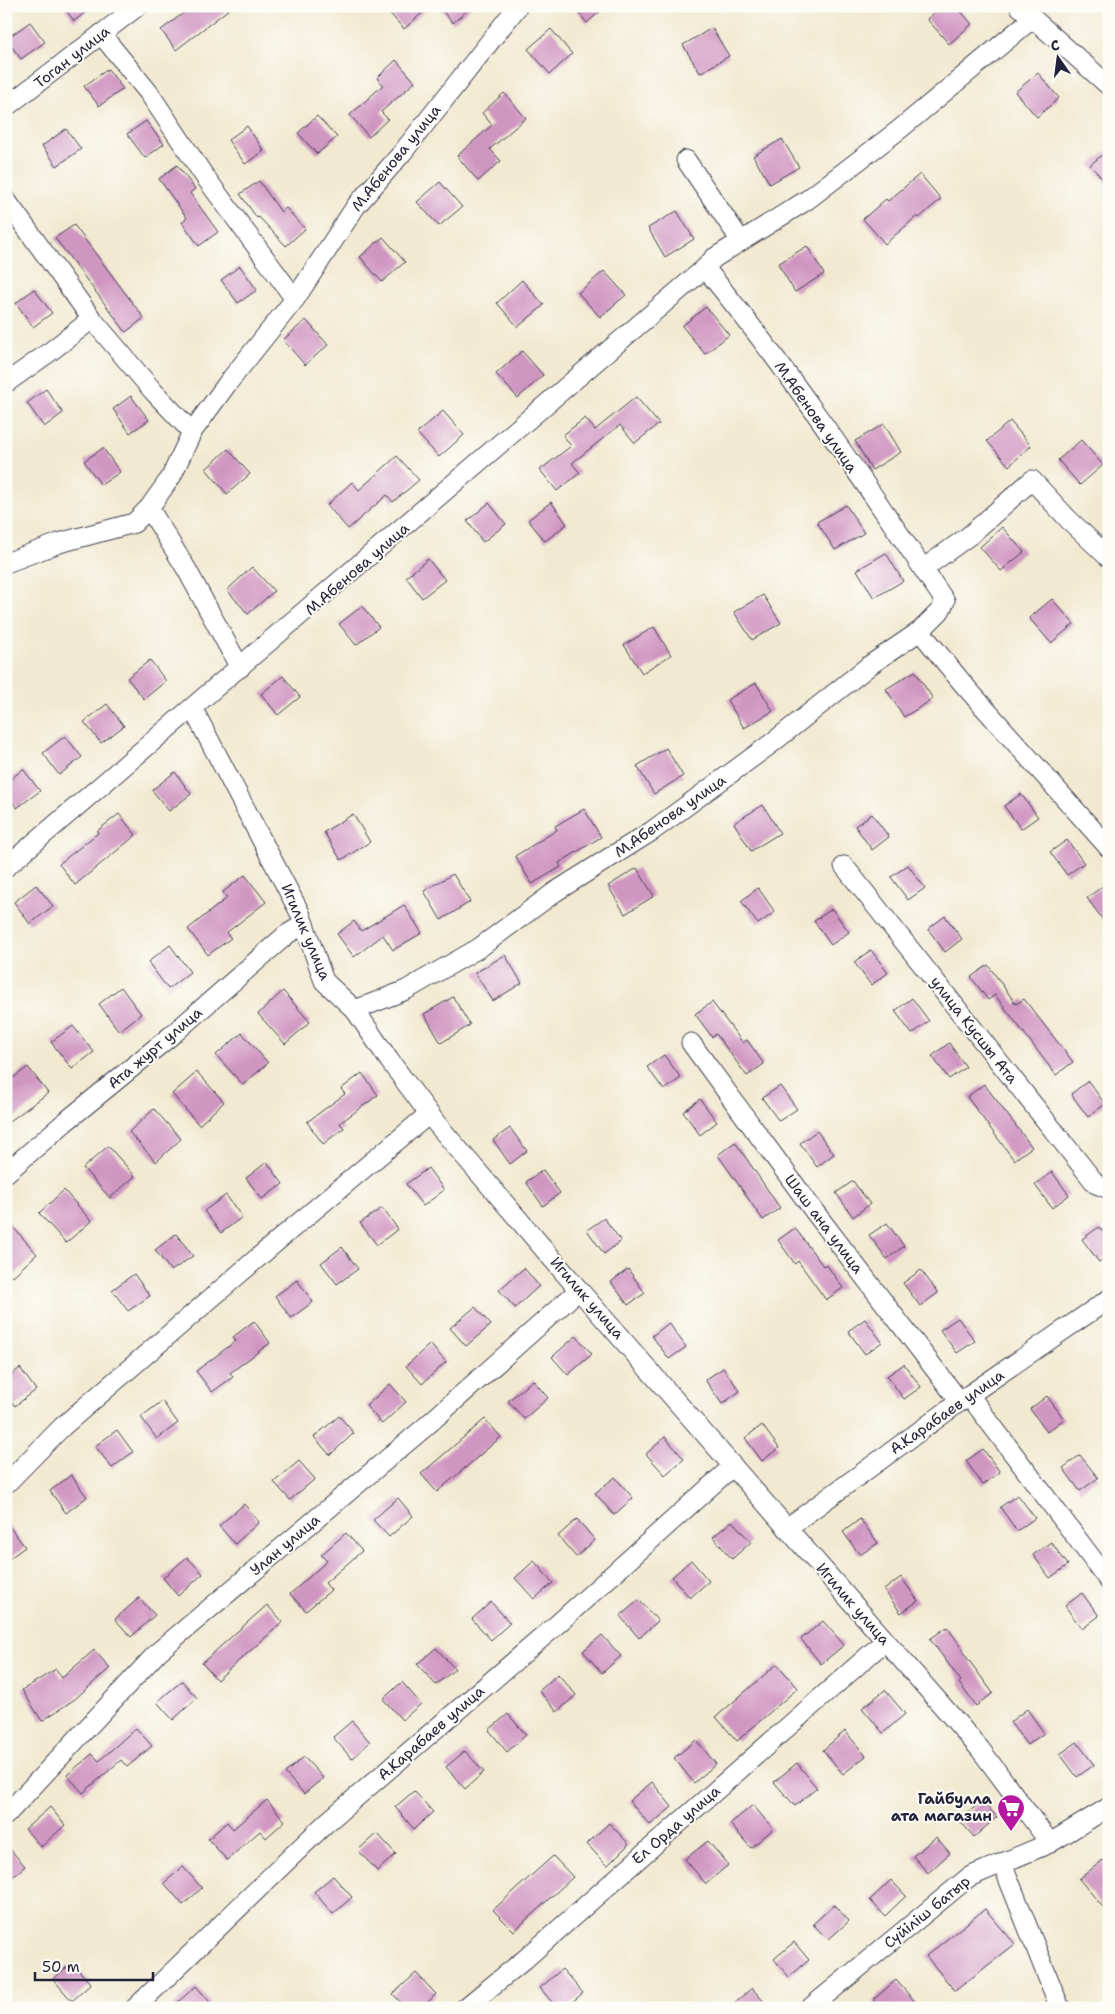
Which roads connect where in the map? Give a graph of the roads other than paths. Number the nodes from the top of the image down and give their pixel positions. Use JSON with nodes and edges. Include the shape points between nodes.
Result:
{"nodes":[{"id":1,"x":138,"y":6,"type":"edge"},
{"id":2,"x":518,"y":6,"type":"edge"},
{"id":3,"x":1026,"y":12,"type":"edge"},
{"id":4,"x":102,"y":34,"type":"junction"},
{"id":5,"x":1109,"y":86,"type":"edge"},
{"id":6,"x":6,"y":107,"type":"edge"},
{"id":7,"x":686,"y":160,"type":"dead end"},
{"id":8,"x":6,"y":200,"type":"edge"},
{"id":9,"x":741,"y":241,"type":"junction"},
{"id":10,"x":706,"y":268,"type":"junction"},
{"id":11,"x":295,"y":299,"type":"junction"},
{"id":12,"x":92,"y":320,"type":"junction"},
{"id":13,"x":6,"y":383,"type":"edge"},
{"id":14,"x":192,"y":432,"type":"junction"},
{"id":15,"x":149,"y":508,"type":"junction"},
{"id":16,"x":1109,"y":558,"type":"edge"},
{"id":17,"x":6,"y":563,"type":"edge"},
{"id":18,"x":923,"y":569,"type":"junction"},
{"id":19,"x":920,"y":631,"type":"junction"},
{"id":20,"x":240,"y":668,"type":"junction"},
{"id":21,"x":192,"y":708,"type":"junction"},
{"id":22,"x":1109,"y":848,"type":"edge"},
{"id":23,"x":844,"y":866,"type":"dead end"},
{"id":24,"x":6,"y":867,"type":"edge"},
{"id":25,"x":304,"y":924,"type":"junction"},
{"id":26,"x":355,"y":1010,"type":"junction"},
{"id":27,"x":691,"y":1043,"type":"dead end"},
{"id":28,"x":429,"y":1114,"type":"junction"},
{"id":29,"x":6,"y":1173,"type":"edge"},
{"id":30,"x":1109,"y":1189,"type":"edge"},
{"id":31,"x":579,"y":1290,"type":"junction"},
{"id":32,"x":1109,"y":1300,"type":"edge"},
{"id":33,"x":965,"y":1399,"type":"junction"},
{"id":34,"x":733,"y":1466,"type":"junction"},
{"id":35,"x":6,"y":1484,"type":"edge"},
{"id":36,"x":787,"y":1528,"type":"junction"},
{"id":37,"x":1109,"y":1582,"type":"edge"},
{"id":38,"x":885,"y":1641,"type":"junction"},
{"id":39,"x":1109,"y":1806,"type":"edge"},
{"id":40,"x":6,"y":1815,"type":"edge"},
{"id":41,"x":1050,"y":1843,"type":"junction"},
{"id":42,"x":1002,"y":1863,"type":"junction"},
{"id":43,"x":135,"y":2008,"type":"edge"},
{"id":44,"x":465,"y":2008,"type":"edge"},
{"id":45,"x":810,"y":2008,"type":"edge"},
{"id":46,"x":1060,"y":2008,"type":"edge"}],
"edges":[{"from":1,"to":4,"type":"street","name":"Тоган улица"},
{"from":2,"to":11,"type":"street","name":"М.Абенова улица","via":[[356,206]]},
{"from":3,"to":5,"type":"street","name":"М.Абенова улица"},
{"from":3,"to":9,"type":"street","name":"М.Абенова улица","via":[[900,129],[815,194]]},
{"from":4,"to":6,"type":"street","name":"Тоган улица"},
{"from":4,"to":11,"type":"street","via":[[149,93],[203,174]]},
{"from":7,"to":9,"type":"street"},
{"from":8,"to":12,"type":"street"},
{"from":9,"to":10,"type":"street","name":"М.Абенова улица","via":[[714,258]]},
{"from":10,"to":18,"type":"street","name":"М.Абенова улица","via":[[746,318]]},
{"from":10,"to":20,"type":"street","name":"М.Абенова улица"},
{"from":11,"to":14,"type":"street","name":"М.Абенова улица"},
{"from":12,"to":13,"type":"street"},
{"from":12,"to":14,"type":"street"},
{"from":14,"to":15,"type":"street","name":"М.Абенова улица","via":[[171,477]]},
{"from":15,"to":17,"type":"street","name":"М.Абенова улица","via":[[134,522],[59,543]]},
{"from":15,"to":20,"type":"street"},
{"from":16,"to":18,"type":"street","via":[[1032,480],[970,534]]},
{"from":18,"to":19,"type":"street","name":"М.Абенова улица","via":[[945,601],[940,611]]},
{"from":19,"to":22,"type":"street"},
{"from":19,"to":26,"type":"street","name":"М.Абенова улица","via":[[870,665],[772,743],[652,831],[555,892],[478,948],[406,990]]},
{"from":20,"to":21,"type":"street","name":"М.Абенова улица"},
{"from":21,"to":24,"type":"street","name":"М.Абенова улица"},
{"from":21,"to":25,"type":"street","name":"Игилик улица"},
{"from":23,"to":30,"type":"street","name":"улица Кусшы Ата","via":[[1096,1184]]},
{"from":25,"to":26,"type":"street","name":"Игилик улица","via":[[324,981]]},
{"from":25,"to":29,"type":"street","name":"Ата журт улица"},
{"from":26,"to":28,"type":"street","name":"Игилик улица"},
{"from":27,"to":33,"type":"street","name":"Шаш ана улица","via":[[814,1211]]},
{"from":28,"to":31,"type":"street","name":"Игилик улица"},
{"from":28,"to":35,"type":"street","via":[[62,1427]]},
{"from":31,"to":34,"type":"street","name":"Игилик улица"},
{"from":31,"to":40,"type":"street","name":"Улан улица","via":[[424,1428],[158,1652]]},
{"from":32,"to":33,"type":"street","name":"А.Карабаев улица"},
{"from":33,"to":36,"type":"street","name":"А.Карабаев улица"},
{"from":33,"to":37,"type":"street","name":"Шаш ана улица"},
{"from":34,"to":36,"type":"street","name":"Игилик улица"},
{"from":34,"to":43,"type":"street","name":"А.Карабаев улица","via":[[552,1629],[325,1824]]},
{"from":36,"to":38,"type":"street","name":"Игилик улица"},
{"from":38,"to":41,"type":"street","name":"Игилик улица","via":[[980,1749]]},
{"from":38,"to":44,"type":"street","name":"Ел Орда улица","via":[[524,1960]]},
{"from":39,"to":41,"type":"street","name":"Сүйіліш батыр"},
{"from":41,"to":42,"type":"street","name":"Сүйіліш батыр"},
{"from":42,"to":45,"type":"street","name":"Сүйіліш батыр","via":[[969,1877]]},
{"from":42,"to":46,"type":"street"}]}
